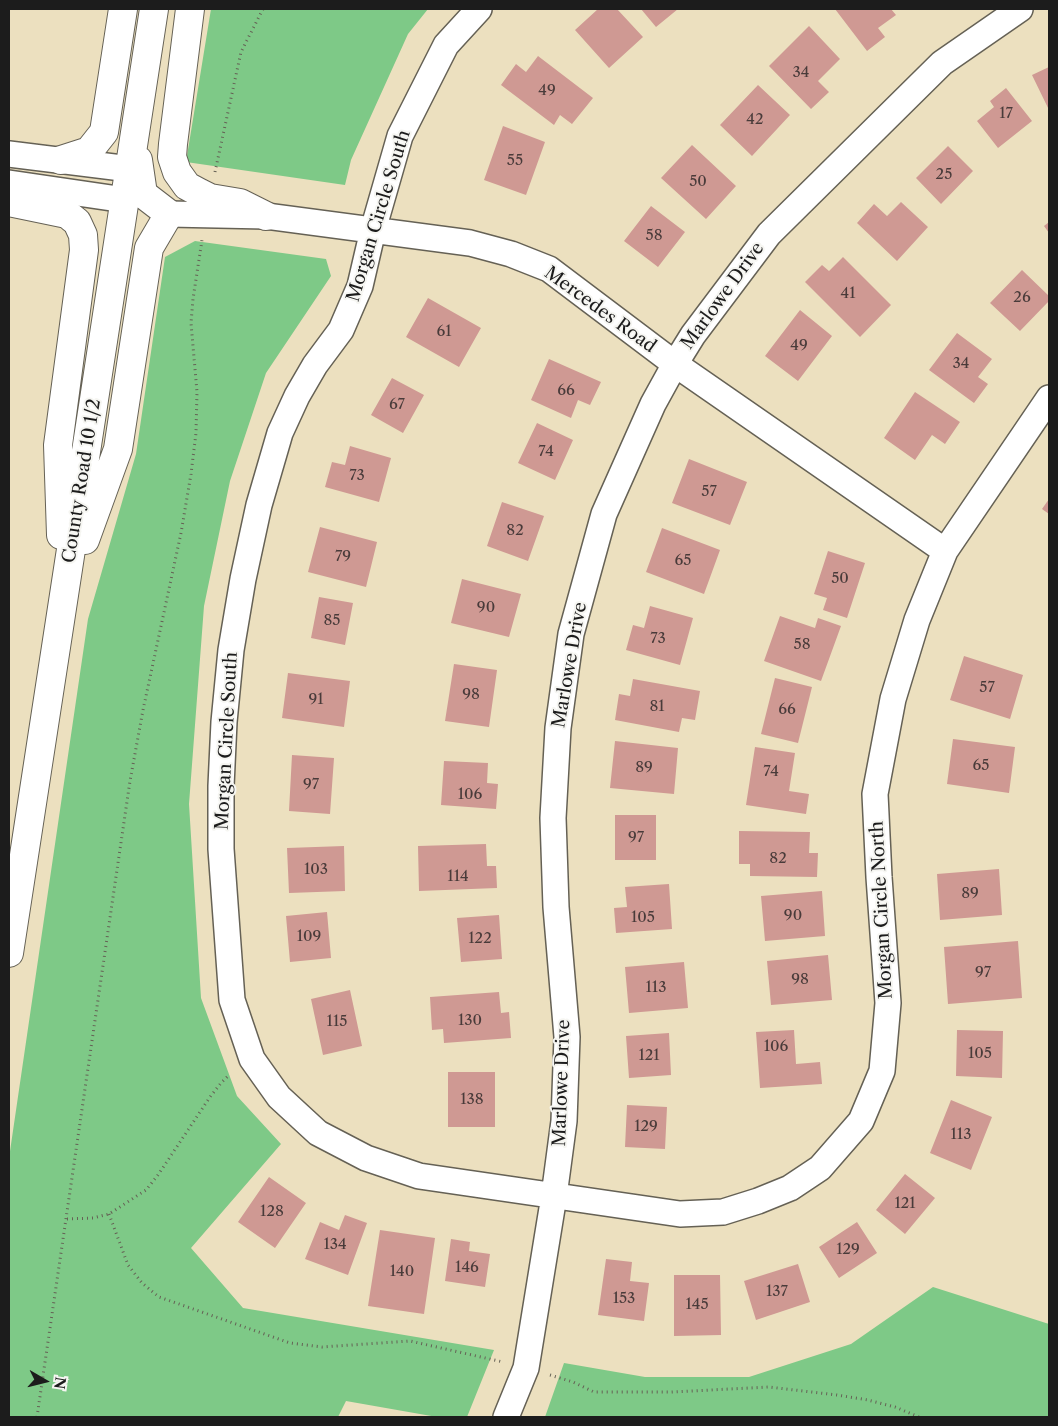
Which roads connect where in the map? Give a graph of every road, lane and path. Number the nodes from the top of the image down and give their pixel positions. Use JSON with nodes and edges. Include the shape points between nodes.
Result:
{"nodes":[{"id":1,"x":123,"y":9,"type":"edge"},
{"id":2,"x":154,"y":9,"type":"edge"},
{"id":3,"x":190,"y":9,"type":"edge"},
{"id":4,"x":262,"y":9,"type":"edge"},
{"id":5,"x":479,"y":9,"type":"edge"},
{"id":6,"x":1020,"y":9,"type":"edge"},
{"id":7,"x":135,"y":137,"type":"junction"},
{"id":8,"x":9,"y":154,"type":"edge"},
{"id":9,"x":61,"y":160,"type":"junction"},
{"id":10,"x":130,"y":169,"type":"junction"},
{"id":11,"x":215,"y":176,"type":"dead end"},
{"id":12,"x":9,"y":183,"type":"edge"},
{"id":13,"x":125,"y":200,"type":"junction"},
{"id":14,"x":9,"y":202,"type":"edge"},
{"id":15,"x":169,"y":214,"type":"junction"},
{"id":16,"x":266,"y":216,"type":"junction"},
{"id":17,"x":373,"y":230,"type":"junction"},
{"id":18,"x":202,"y":240,"type":"dead end"},
{"id":19,"x":675,"y":364,"type":"junction"},
{"id":20,"x":1049,"y":398,"type":"edge"},
{"id":21,"x":945,"y":551,"type":"junction"},
{"id":22,"x":63,"y":600,"type":"junction"},
{"id":23,"x":9,"y":953,"type":"edge"},
{"id":24,"x":229,"y":1075,"type":"dead end"},
{"id":25,"x":554,"y":1196,"type":"junction"},
{"id":26,"x":109,"y":1214,"type":"junction"},
{"id":27,"x":67,"y":1219,"type":"junction"},
{"id":28,"x":506,"y":1363,"type":"dead end"},
{"id":29,"x":545,"y":1373,"type":"dead end"},
{"id":30,"x":37,"y":1417,"type":"edge"},
{"id":31,"x":506,"y":1417,"type":"edge"},
{"id":32,"x":919,"y":1417,"type":"edge"}],
"edges":[{"from":1,"to":9,"type":"street","via":[[104,132],[89,151]]},
{"from":2,"to":7,"type":"street","name":"County Road 10 1/2"},
{"from":3,"to":16,"type":"street","via":[[172,144],[177,172],[186,186],[210,198],[240,203]]},
{"from":4,"to":11,"type":"path","via":[[241,52]]},
{"from":5,"to":17,"type":"street","name":"Morgan Circle South","via":[[446,45],[400,136]]},
{"from":6,"to":19,"type":"street","name":"Marlowe Drive","via":[[942,63],[769,234]]},
{"from":7,"to":10,"type":"street","name":"County Road 10 1/2"},
{"from":7,"to":15,"type":"street","via":[[143,194]]},
{"from":8,"to":9,"type":"street"},
{"from":9,"to":10,"type":"street"},
{"from":10,"to":13,"type":"street","name":"County Road 10 1/2"},
{"from":12,"to":13,"type":"street"},
{"from":13,"to":22,"type":"street","name":"County Road 10 1/2"},
{"from":14,"to":22,"type":"street","via":[[67,214],[77,222],[83,235],[84,250],[58,445]]},
{"from":15,"to":16,"type":"street","name":"Mercedes Road"},
{"from":15,"to":22,"type":"street","via":[[149,248],[118,449]]},
{"from":16,"to":17,"type":"street","name":"Mercedes Road"},
{"from":17,"to":19,"type":"street","name":"Mercedes Road","via":[[470,243],[549,269]]},
{"from":17,"to":25,"type":"street","name":"Morgan Circle South","via":[[360,286],[342,330],[315,365],[280,433],[259,505],[243,579],[231,650],[221,786],[221,849],[232,1000],[252,1059],[279,1097],[318,1133],[366,1158],[419,1176]]},
{"from":18,"to":27,"type":"path","via":[[192,299],[197,392],[191,474],[130,781]]},
{"from":19,"to":21,"type":"street","name":"Mercedes Road"},
{"from":19,"to":25,"type":"street","name":"Marlowe Drive","via":[[653,404],[604,514],[571,634],[558,728],[553,818],[556,908],[567,1037],[564,1121]]},
{"from":20,"to":21,"type":"street","name":"Morgan Circle North"},
{"from":21,"to":25,"type":"street","name":"Morgan Circle North","via":[[917,620],[893,699],[875,794],[888,1003],[882,1071],[861,1121],[820,1168],[790,1188],[723,1212],[680,1214]]},
{"from":22,"to":23,"type":"street","name":"County Road 10 1/2"},
{"from":24,"to":26,"type":"path","via":[[220,1083],[146,1190]]},
{"from":25,"to":31,"type":"street","name":"Marlowe Drive","via":[[526,1368]]},
{"from":26,"to":27,"type":"path"},
{"from":26,"to":28,"type":"path","via":[[128,1265],[159,1297],[290,1343],[322,1347],[410,1342]]},
{"from":27,"to":30,"type":"path"},
{"from":29,"to":32,"type":"path","via":[[594,1392],[769,1387],[868,1400]]}]}
